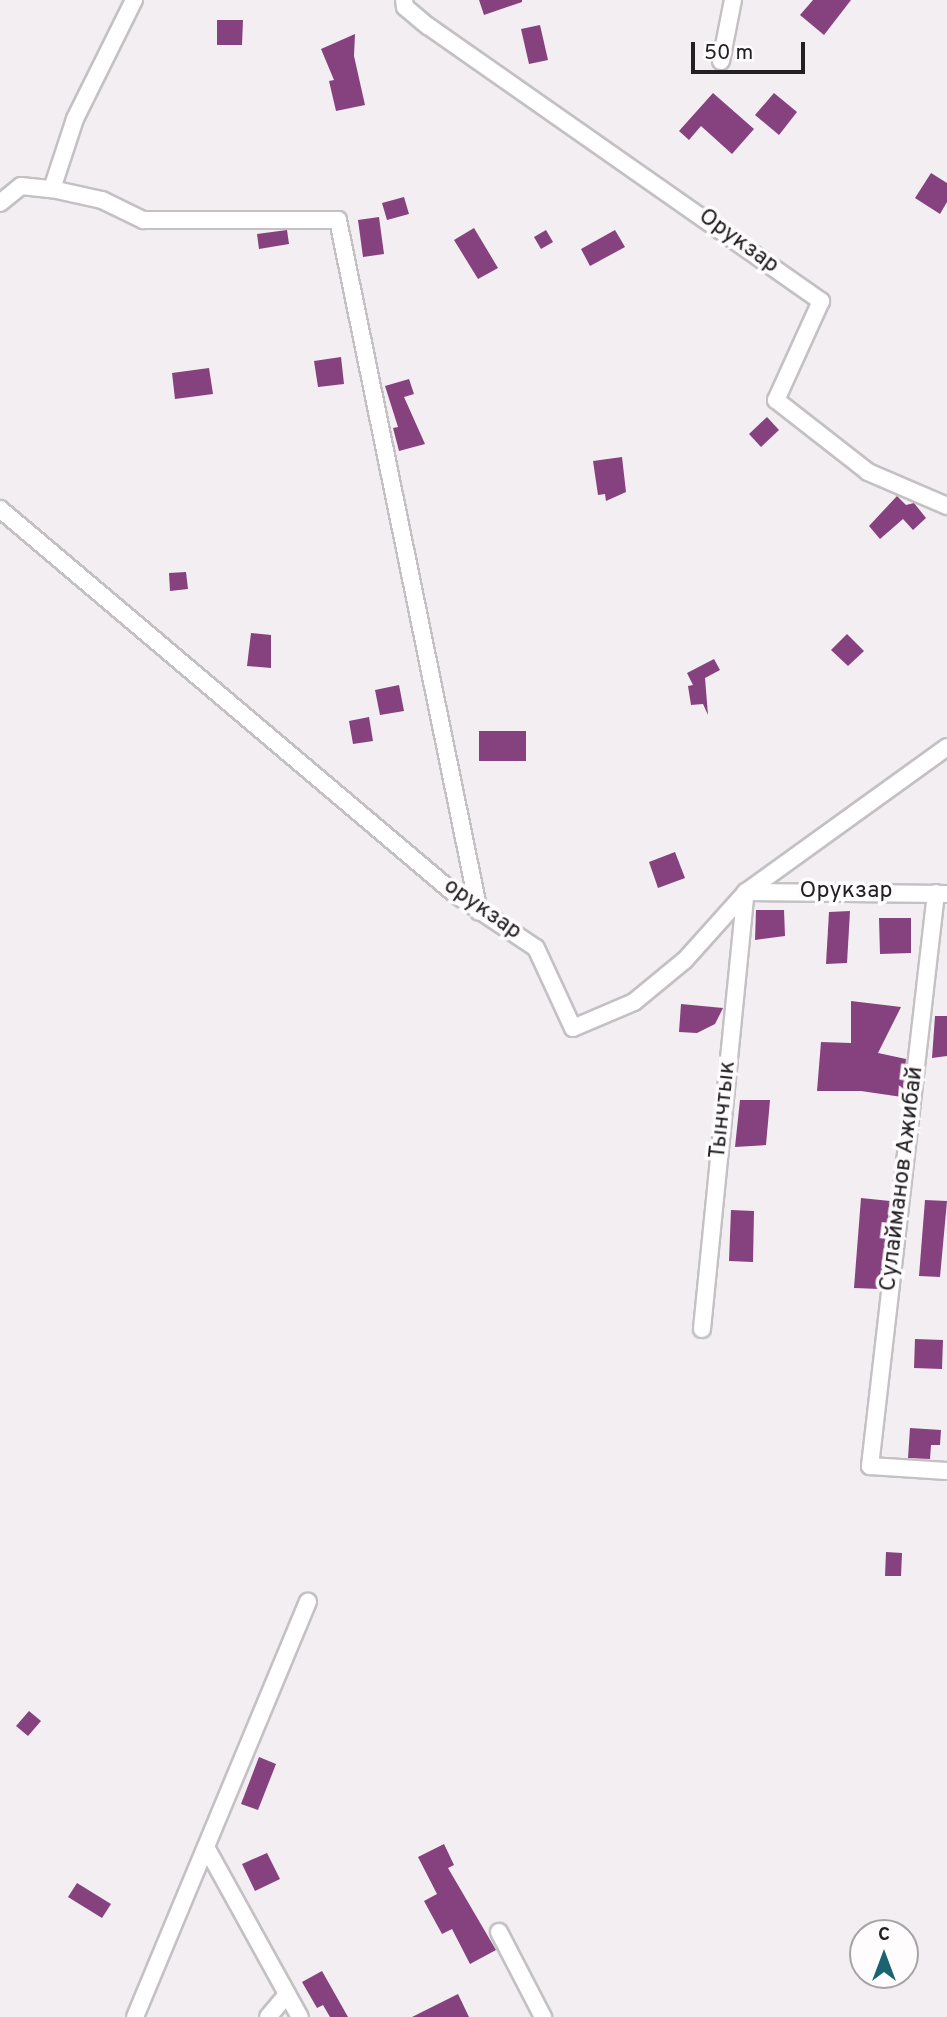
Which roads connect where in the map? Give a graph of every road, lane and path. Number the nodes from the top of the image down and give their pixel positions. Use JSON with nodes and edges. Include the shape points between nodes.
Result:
{"nodes":[{"id":1,"x":134,"y":0,"type":"edge"},
{"id":2,"x":404,"y":0,"type":"edge"},
{"id":3,"x":733,"y":0,"type":"edge"},
{"id":4,"x":722,"y":61,"type":"dead end"},
{"id":5,"x":51,"y":189,"type":"junction"},
{"id":6,"x":0,"y":203,"type":"edge"},
{"id":7,"x":947,"y":506,"type":"edge"},
{"id":8,"x":0,"y":509,"type":"edge"},
{"id":9,"x":947,"y":747,"type":"edge"},
{"id":10,"x":746,"y":892,"type":"junction"},
{"id":11,"x":941,"y":893,"type":"edge"},
{"id":12,"x":478,"y":912,"type":"junction"},
{"id":13,"x":702,"y":1329,"type":"dead end"},
{"id":14,"x":947,"y":1471,"type":"edge"},
{"id":15,"x":308,"y":1602,"type":"dead end"},
{"id":16,"x":206,"y":1847,"type":"junction"},
{"id":17,"x":499,"y":1932,"type":"dead end"},
{"id":18,"x":287,"y":1994,"type":"junction"},
{"id":19,"x":135,"y":2017,"type":"edge"},
{"id":20,"x":268,"y":2017,"type":"edge"},
{"id":21,"x":300,"y":2017,"type":"edge"},
{"id":22,"x":543,"y":2017,"type":"edge"}],
"edges":[{"from":1,"to":5,"type":"street","via":[[75,119]]},
{"from":2,"to":7,"type":"street","name":"Орукзар","via":[[405,7],[428,26],[821,301],[776,400],[869,472]]},
{"from":3,"to":4,"type":"street"},
{"from":5,"to":6,"type":"street","via":[[22,186]]},
{"from":5,"to":12,"type":"street","via":[[102,200],[143,220],[338,220]]},
{"from":8,"to":12,"type":"street","name":"орукзар"},
{"from":9,"to":10,"type":"street","name":"орукзар"},
{"from":10,"to":11,"type":"street","name":"Орукзар"},
{"from":10,"to":12,"type":"street","name":"орукзар","via":[[685,960],[634,1002],[573,1028],[536,948]]},
{"from":10,"to":13,"type":"street","name":"Тынчтык"},
{"from":11,"to":14,"type":"street","name":"Сулайманов Ажибай","via":[[870,1466]]},
{"from":15,"to":16,"type":"street"},
{"from":16,"to":18,"type":"street"},
{"from":16,"to":19,"type":"street"},
{"from":17,"to":22,"type":"street"},
{"from":18,"to":20,"type":"street"},
{"from":18,"to":21,"type":"street"}]}
